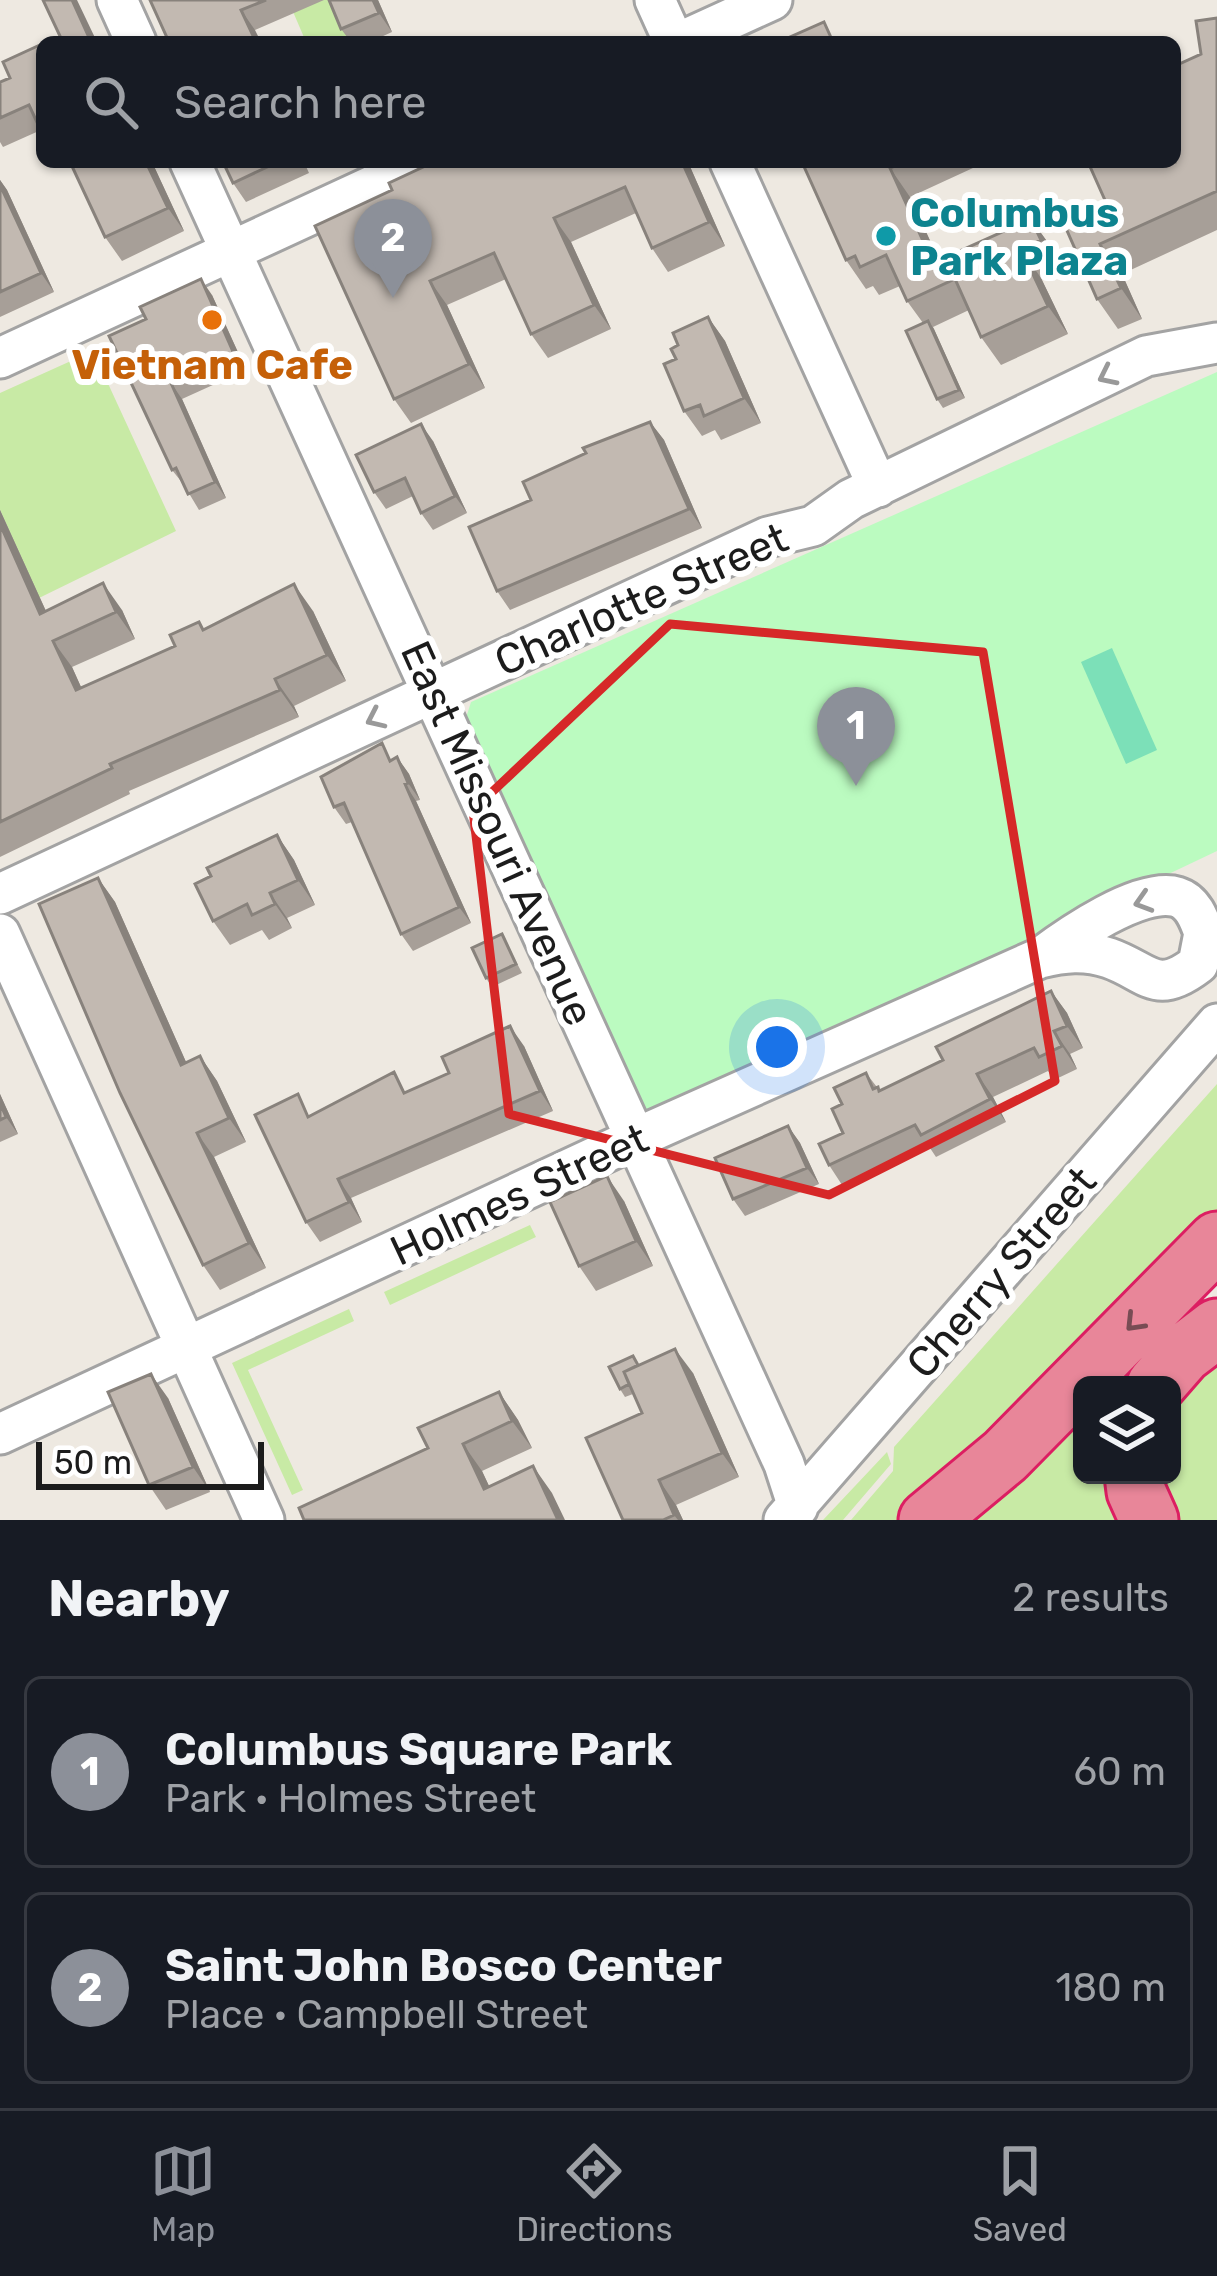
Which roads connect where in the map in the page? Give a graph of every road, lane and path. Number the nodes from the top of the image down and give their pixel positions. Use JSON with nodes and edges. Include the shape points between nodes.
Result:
{"nodes":[{"id":1,"x":116,"y":0,"type":"edge"},
{"id":2,"x":655,"y":0,"type":"edge"},
{"id":3,"x":772,"y":0,"type":"edge"},
{"id":4,"x":133,"y":36,"type":"edge"},
{"id":5,"x":674,"y":36,"type":"edge"},
{"id":6,"x":691,"y":36,"type":"edge"},
{"id":7,"x":193,"y":168,"type":"edge"},
{"id":8,"x":411,"y":168,"type":"edge"},
{"id":9,"x":733,"y":168,"type":"edge"},
{"id":10,"x":231,"y":252,"type":"junction"},
{"id":11,"x":1217,"y":343,"type":"edge"},
{"id":12,"x":0,"y":358,"type":"edge"},
{"id":13,"x":878,"y":487,"type":"junction"},
{"id":14,"x":435,"y":690,"type":"junction"},
{"id":15,"x":0,"y":894,"type":"edge"},
{"id":16,"x":0,"y":934,"type":"edge"},
{"id":17,"x":1040,"y":958,"type":"dead end"},
{"id":18,"x":1217,"y":1024,"type":"edge"},
{"id":19,"x":634,"y":1139,"type":"junction"},
{"id":20,"x":1217,"y":1241,"type":"edge"},
{"id":21,"x":1217,"y":1328,"type":"edge"},
{"id":22,"x":189,"y":1346,"type":"junction"},
{"id":23,"x":1164,"y":1376,"type":"edge"},
{"id":24,"x":0,"y":1434,"type":"edge"},
{"id":25,"x":1137,"y":1484,"type":"edge"},
{"id":26,"x":791,"y":1514,"type":"edge"},
{"id":27,"x":264,"y":1520,"type":"edge"},
{"id":28,"x":928,"y":1520,"type":"edge"},
{"id":29,"x":1149,"y":1520,"type":"edge"}],
"edges":[{"from":1,"to":4,"type":"street"},
{"from":2,"to":5,"type":"street"},
{"from":3,"to":6,"type":"street"},
{"from":7,"to":10,"type":"street","name":"East Missouri Avenue"},
{"from":8,"to":10,"type":"street"},
{"from":9,"to":13,"type":"street"},
{"from":10,"to":12,"type":"street"},
{"from":10,"to":14,"type":"street","name":"East Missouri Avenue"},
{"from":11,"to":13,"type":"street","name":"Charlotte Street","one_way":true,"via":[[1146,356]]},
{"from":13,"to":14,"type":"street","name":"Charlotte Street","via":[[813,526],[768,537]]},
{"from":14,"to":15,"type":"street","name":"Charlotte Street","one_way":true},
{"from":14,"to":19,"type":"street","name":"East Missouri Avenue"},
{"from":16,"to":22,"type":"street"},
{"from":17,"to":19,"type":"street","name":"Holmes Street"},
{"from":18,"to":26,"type":"street","name":"Cherry Street"},
{"from":19,"to":22,"type":"street","name":"Holmes Street"},
{"from":19,"to":26,"type":"street","name":"East Missouri Avenue","via":[[784,1464]]},
{"from":20,"to":28,"type":"highway","one_way":true,"via":[[1005,1456]]},
{"from":21,"to":23,"type":"highway"},
{"from":22,"to":24,"type":"street","name":"Holmes Street"},
{"from":22,"to":27,"type":"street"},
{"from":25,"to":29,"type":"highway"}]}
